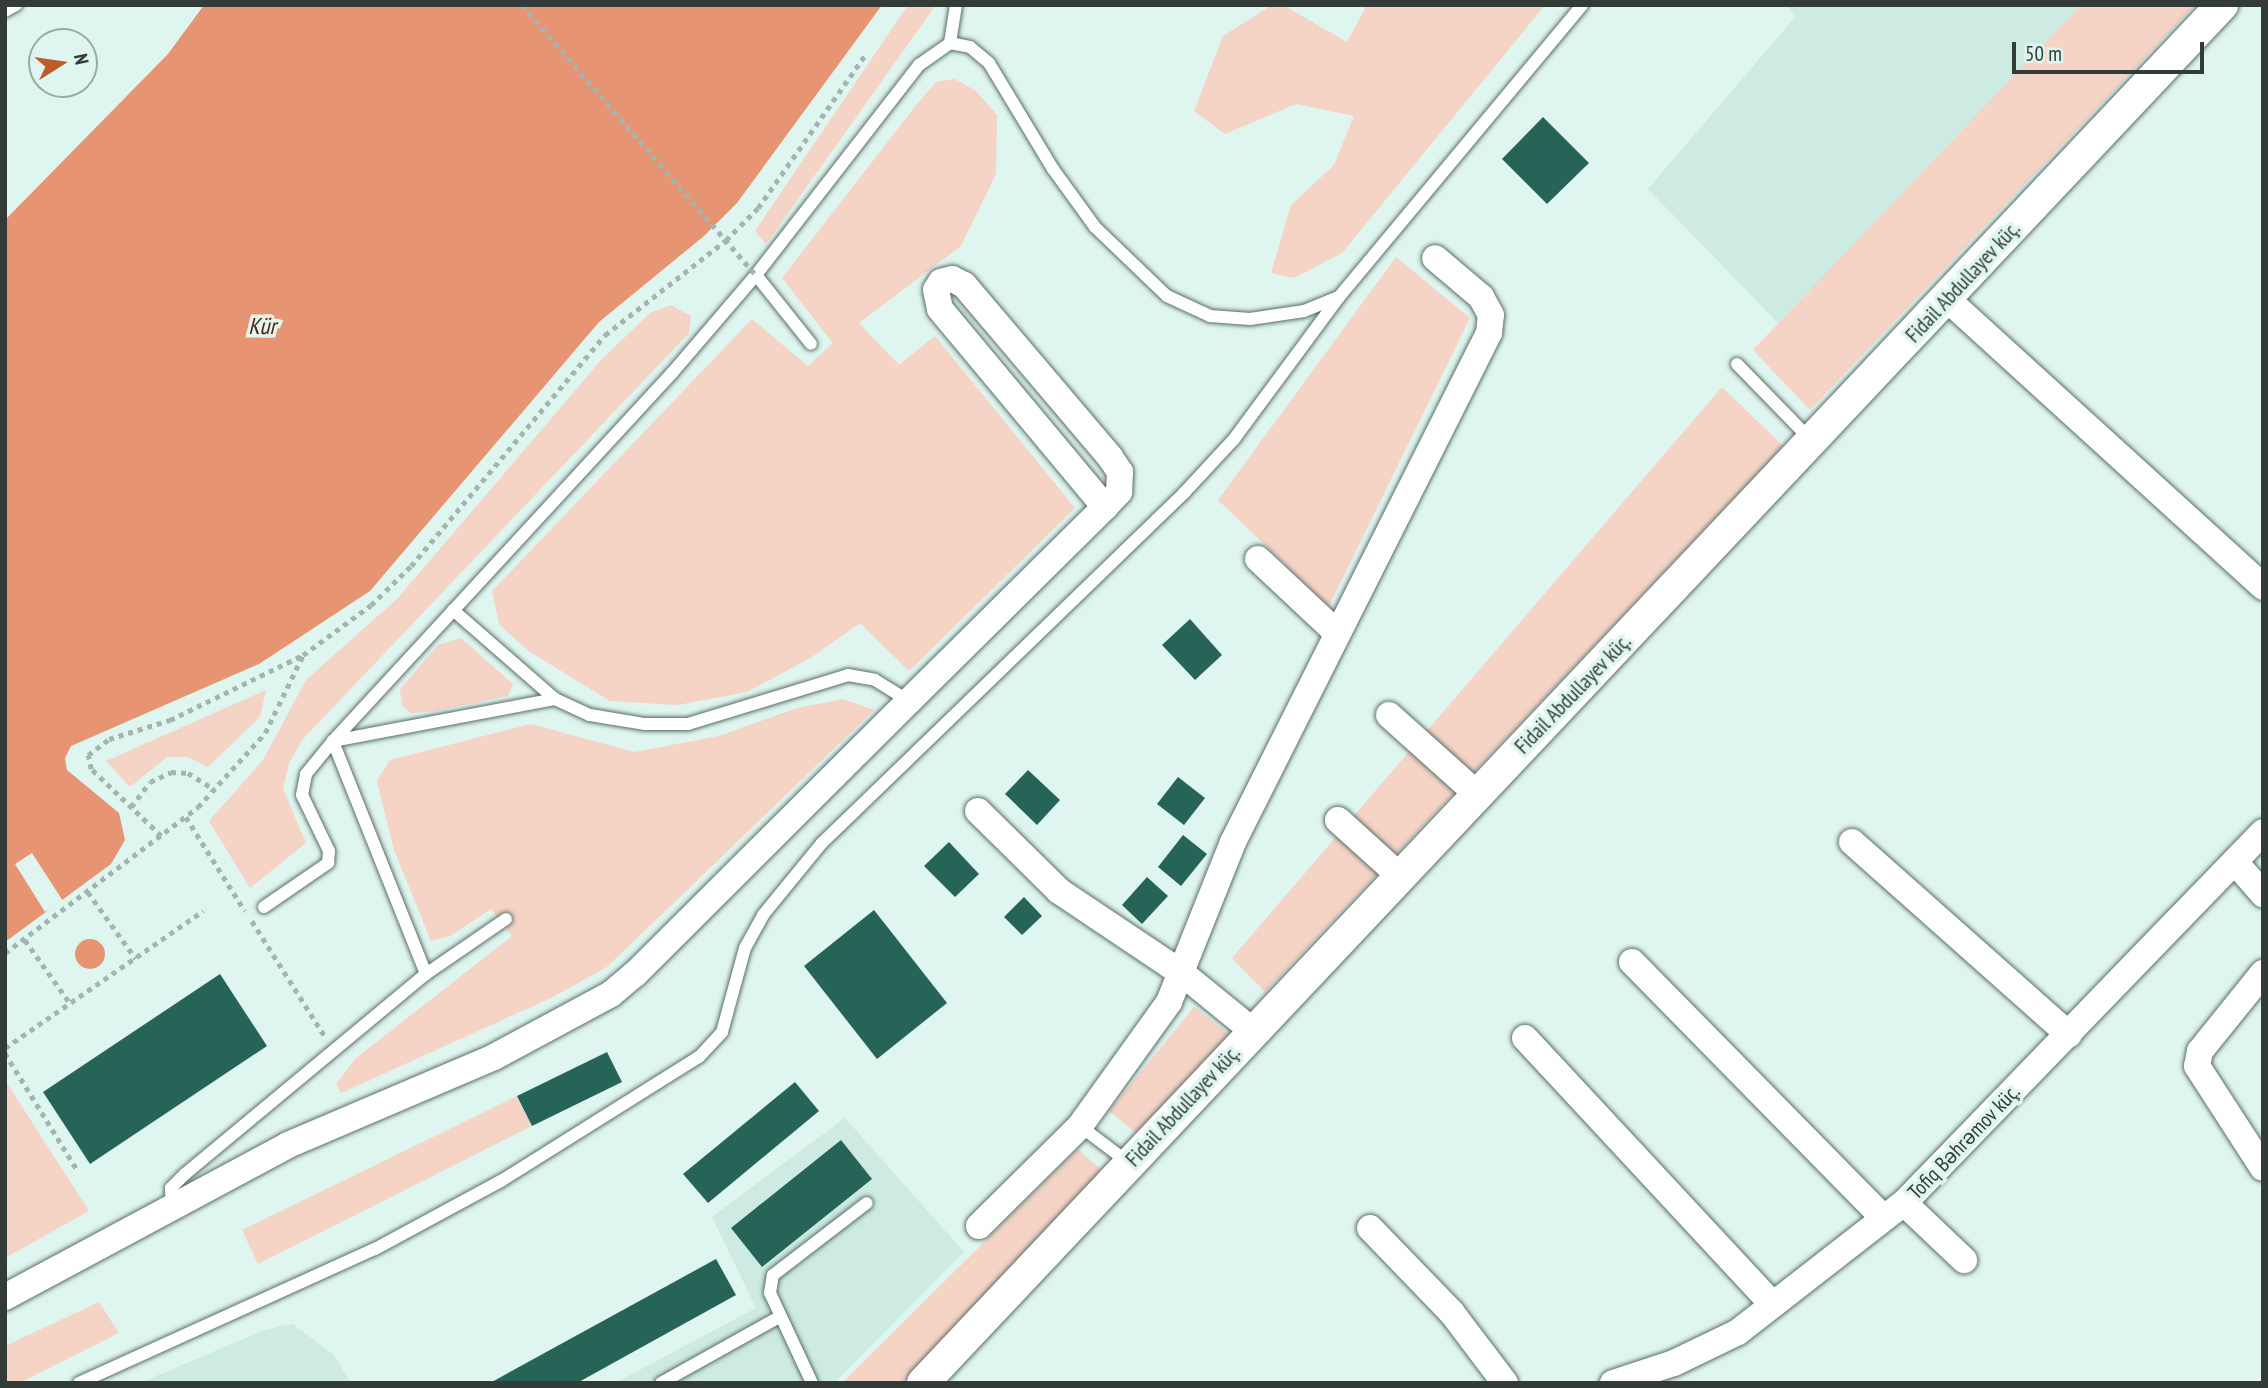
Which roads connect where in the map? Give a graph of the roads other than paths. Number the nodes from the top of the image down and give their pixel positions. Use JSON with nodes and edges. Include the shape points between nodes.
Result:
{"nodes":[{"id":1,"x":16,"y":5,"type":"edge"},
{"id":2,"x":956,"y":5,"type":"edge"},
{"id":3,"x":1582,"y":5,"type":"edge"},
{"id":4,"x":2222,"y":5,"type":"edge"},
{"id":5,"x":5,"y":11,"type":"edge"},
{"id":6,"x":950,"y":43,"type":"junction"},
{"id":7,"x":1435,"y":258,"type":"dead end"},
{"id":8,"x":756,"y":275,"type":"junction"},
{"id":9,"x":1339,"y":297,"type":"junction"},
{"id":10,"x":1947,"y":299,"type":"junction"},
{"id":11,"x":811,"y":344,"type":"dead end"},
{"id":12,"x":1737,"y":364,"type":"dead end"},
{"id":13,"x":1812,"y":442,"type":"junction"},
{"id":14,"x":1105,"y":507,"type":"junction"},
{"id":15,"x":1258,"y":559,"type":"dead end"},
{"id":16,"x":2263,"y":587,"type":"edge"},
{"id":17,"x":453,"y":610,"type":"junction"},
{"id":18,"x":1337,"y":633,"type":"junction"},
{"id":19,"x":555,"y":699,"type":"junction"},
{"id":20,"x":909,"y":701,"type":"junction"},
{"id":21,"x":1389,"y":715,"type":"dead end"},
{"id":22,"x":333,"y":741,"type":"junction"},
{"id":23,"x":1477,"y":794,"type":"junction"},
{"id":24,"x":978,"y":811,"type":"dead end"},
{"id":25,"x":1338,"y":820,"type":"dead end"},
{"id":26,"x":2263,"y":832,"type":"edge"},
{"id":27,"x":1852,"y":842,"type":"dead end"},
{"id":28,"x":2235,"y":862,"type":"junction"},
{"id":29,"x":1400,"y":876,"type":"junction"},
{"id":30,"x":2263,"y":894,"type":"edge"},
{"id":31,"x":264,"y":907,"type":"dead end"},
{"id":32,"x":506,"y":919,"type":"dead end"},
{"id":33,"x":1632,"y":962,"type":"dead end"},
{"id":34,"x":2263,"y":973,"type":"edge"},
{"id":35,"x":426,"y":974,"type":"junction"},
{"id":36,"x":1183,"y":974,"type":"junction"},
{"id":37,"x":1253,"y":1031,"type":"junction"},
{"id":38,"x":2068,"y":1035,"type":"junction"},
{"id":39,"x":1525,"y":1038,"type":"dead end"},
{"id":40,"x":1080,"y":1126,"type":"junction"},
{"id":41,"x":1130,"y":1163,"type":"junction"},
{"id":42,"x":2263,"y":1167,"type":"edge"},
{"id":43,"x":867,"y":1203,"type":"dead end"},
{"id":44,"x":172,"y":1209,"type":"junction"},
{"id":45,"x":1894,"y":1211,"type":"junction"},
{"id":46,"x":979,"y":1226,"type":"dead end"},
{"id":47,"x":1370,"y":1228,"type":"dead end"},
{"id":48,"x":1964,"y":1260,"type":"dead end"},
{"id":49,"x":5,"y":1297,"type":"edge"},
{"id":50,"x":1773,"y":1305,"type":"junction"},
{"id":51,"x":781,"y":1316,"type":"junction"},
{"id":52,"x":1627,"y":1381,"type":"edge"},
{"id":53,"x":79,"y":1383,"type":"edge"},
{"id":54,"x":661,"y":1383,"type":"edge"},
{"id":55,"x":811,"y":1383,"type":"edge"},
{"id":56,"x":923,"y":1383,"type":"edge"},
{"id":57,"x":1505,"y":1383,"type":"edge"}],
"edges":[{"from":1,"to":5,"type":"lane"},
{"from":2,"to":6,"type":"lane"},
{"from":3,"to":9,"type":"lane"},
{"from":4,"to":10,"type":"street","name":"Fidail Abdullayev küç."},
{"from":6,"to":8,"type":"lane","via":[[919,65]]},
{"from":6,"to":9,"type":"lane","via":[[970,47],[989,63],[1053,169],[1095,227],[1167,296],[1210,316],[1250,319],[1304,311]]},
{"from":7,"to":18,"type":"street","via":[[1481,297],[1491,315],[1489,333]]},
{"from":8,"to":11,"type":"lane"},
{"from":8,"to":17,"type":"lane"},
{"from":9,"to":53,"type":"lane","via":[[1234,439],[1184,493],[822,843],[763,915],[745,948],[722,1032],[699,1058],[501,1181],[375,1249]]},
{"from":10,"to":13,"type":"street","name":"Fidail Abdullayev küç."},
{"from":10,"to":16,"type":"street"},
{"from":12,"to":13,"type":"lane"},
{"from":13,"to":23,"type":"street","name":"Fidail Abdullayev küç."},
{"from":14,"to":14,"type":"street","via":[[1121,483],[1120,471],[1110,457],[964,285],[952,279],[942,282],[936,290],[940,309]]},
{"from":14,"to":20,"type":"street"},
{"from":15,"to":18,"type":"street"},
{"from":17,"to":19,"type":"lane"},
{"from":17,"to":22,"type":"lane"},
{"from":18,"to":36,"type":"street","via":[[1233,842]]},
{"from":19,"to":20,"type":"lane","via":[[590,715],[645,724],[688,724],[848,675],[875,680]]},
{"from":19,"to":22,"type":"lane"},
{"from":20,"to":44,"type":"street","via":[[611,994],[494,1057],[288,1145]]},
{"from":21,"to":23,"type":"street"},
{"from":22,"to":31,"type":"lane","via":[[306,774],[302,795],[329,851],[328,863]]},
{"from":22,"to":35,"type":"lane"},
{"from":23,"to":29,"type":"street","name":"Fidail Abdullayev küç."},
{"from":24,"to":36,"type":"street","via":[[1059,891]]},
{"from":25,"to":29,"type":"street"},
{"from":26,"to":28,"type":"street","name":"Tofiq Bəhrəmov küç."},
{"from":27,"to":38,"type":"street"},
{"from":28,"to":30,"type":"street"},
{"from":28,"to":38,"type":"street","name":"Tofiq Bəhrəmov küç."},
{"from":29,"to":37,"type":"street","name":"Fidail Abdullayev küç."},
{"from":32,"to":35,"type":"lane"},
{"from":33,"to":45,"type":"street"},
{"from":34,"to":42,"type":"street","via":[[2200,1051],[2197,1066]]},
{"from":35,"to":44,"type":"lane","via":[[185,1174],[170,1188]]},
{"from":36,"to":37,"type":"street"},
{"from":36,"to":40,"type":"street","via":[[1145,1040]]},
{"from":37,"to":41,"type":"street","name":"Fidail Abdullayev küç."},
{"from":38,"to":45,"type":"street","name":"Tofiq Bəhrəmov küç."},
{"from":39,"to":50,"type":"street"},
{"from":40,"to":41,"type":"lane"},
{"from":40,"to":46,"type":"street"},
{"from":41,"to":56,"type":"street","name":"Fidail Abdullayev küç."},
{"from":43,"to":51,"type":"lane","via":[[773,1275],[770,1293]]},
{"from":44,"to":49,"type":"street"},
{"from":45,"to":48,"type":"street"},
{"from":45,"to":50,"type":"street","name":"Tofiq Bəhrəmov küç."},
{"from":47,"to":57,"type":"street","via":[[1452,1313]]},
{"from":50,"to":52,"type":"street","name":"Tofiq Bəhrəmov küç.","via":[[1738,1332]]},
{"from":51,"to":54,"type":"lane"},
{"from":51,"to":55,"type":"lane"}]}
